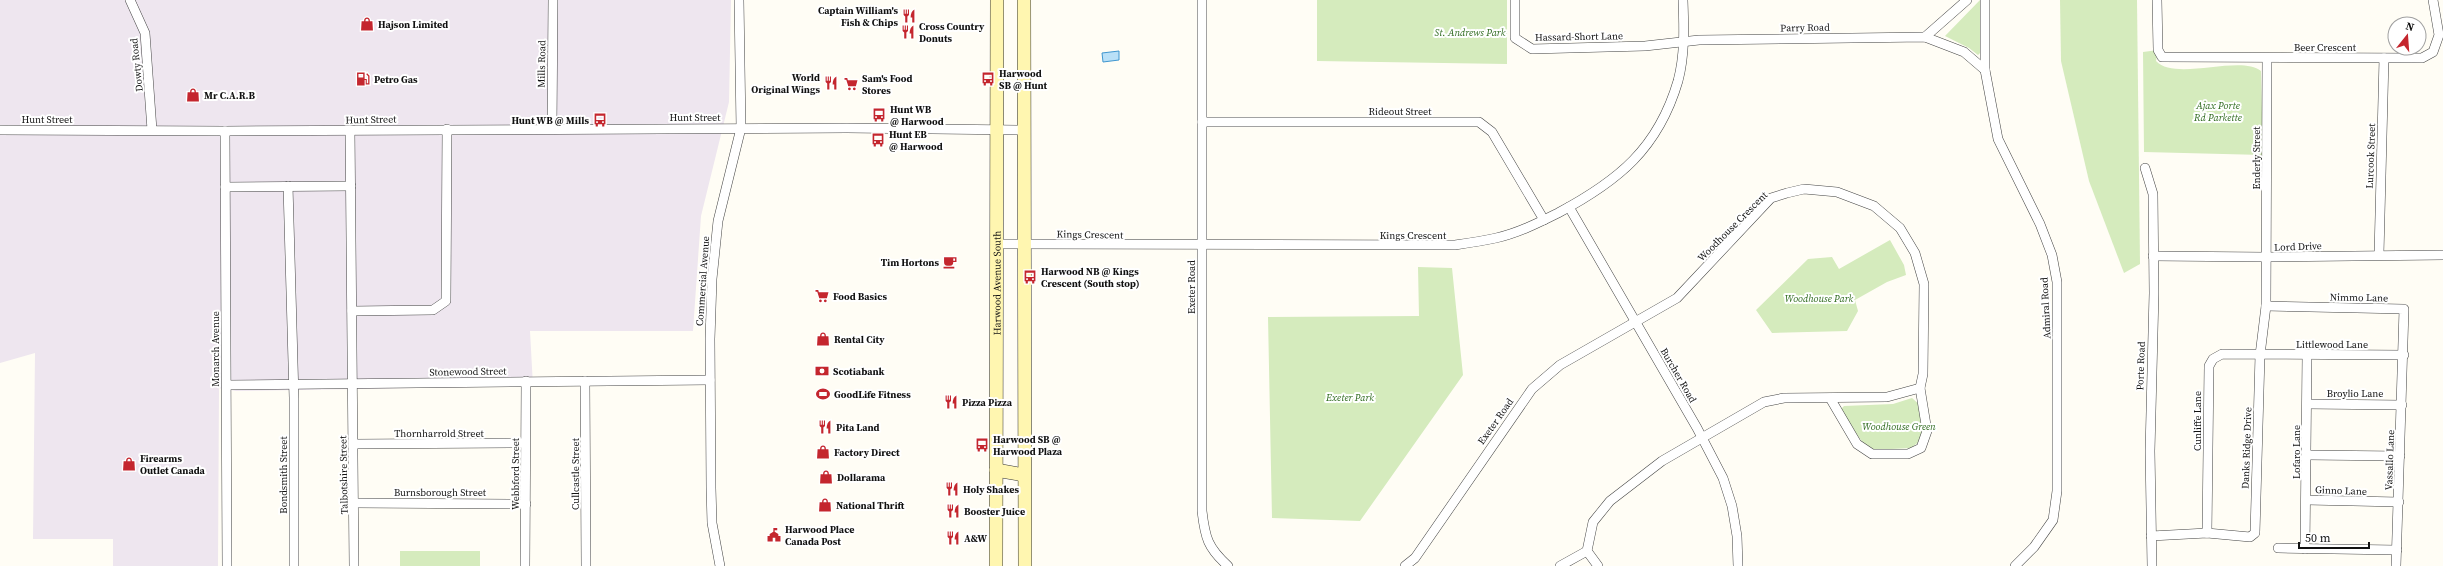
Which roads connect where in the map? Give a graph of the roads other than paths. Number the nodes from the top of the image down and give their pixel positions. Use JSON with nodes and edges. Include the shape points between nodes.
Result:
{"nodes":[{"id":1,"x":130,"y":0,"type":"edge"},
{"id":2,"x":553,"y":0,"type":"edge"},
{"id":3,"x":739,"y":0,"type":"edge"},
{"id":4,"x":997,"y":0,"type":"edge"},
{"id":5,"x":1024,"y":0,"type":"edge"},
{"id":6,"x":1202,"y":0,"type":"edge"},
{"id":7,"x":1515,"y":0,"type":"edge"},
{"id":8,"x":1684,"y":0,"type":"edge"},
{"id":9,"x":1967,"y":0,"type":"edge"},
{"id":10,"x":1985,"y":0,"type":"edge"},
{"id":11,"x":2157,"y":0,"type":"edge"},
{"id":12,"x":2433,"y":0,"type":"edge"},
{"id":13,"x":1925,"y":37,"type":"junction"},
{"id":14,"x":1684,"y":41,"type":"junction"},
{"id":15,"x":2267,"y":58,"type":"junction"},
{"id":16,"x":2384,"y":58,"type":"junction"},
{"id":17,"x":1985,"y":70,"type":"junction"},
{"id":18,"x":1202,"y":122,"type":"junction"},
{"id":19,"x":741,"y":128,"type":"junction"},
{"id":20,"x":997,"y":128,"type":"junction"},
{"id":21,"x":447,"y":129,"type":"junction"},
{"id":22,"x":552,"y":129,"type":"junction"},
{"id":23,"x":0,"y":130,"type":"edge"},
{"id":24,"x":152,"y":130,"type":"junction"},
{"id":25,"x":350,"y":130,"type":"junction"},
{"id":26,"x":1023,"y":130,"type":"junction"},
{"id":27,"x":225,"y":131,"type":"junction"},
{"id":28,"x":2145,"y":168,"type":"dead end"},
{"id":29,"x":288,"y":186,"type":"junction"},
{"id":30,"x":351,"y":186,"type":"junction"},
{"id":31,"x":225,"y":187,"type":"junction"},
{"id":32,"x":1569,"y":207,"type":"junction"},
{"id":33,"x":1544,"y":220,"type":"junction"},
{"id":34,"x":997,"y":244,"type":"junction"},
{"id":35,"x":1024,"y":244,"type":"junction"},
{"id":36,"x":1201,"y":245,"type":"junction"},
{"id":37,"x":2379,"y":254,"type":"junction"},
{"id":38,"x":2443,"y":255,"type":"edge"},
{"id":39,"x":2153,"y":256,"type":"junction"},
{"id":40,"x":2266,"y":258,"type":"junction"},
{"id":41,"x":2266,"y":306,"type":"junction"},
{"id":42,"x":352,"y":311,"type":"junction"},
{"id":43,"x":1636,"y":323,"type":"junction"},
{"id":44,"x":2260,"y":355,"type":"junction"},
{"id":45,"x":2307,"y":355,"type":"junction"},
{"id":46,"x":2404,"y":355,"type":"junction"},
{"id":47,"x":710,"y":380,"type":"junction"},
{"id":48,"x":585,"y":381,"type":"junction"},
{"id":49,"x":526,"y":382,"type":"junction"},
{"id":50,"x":352,"y":384,"type":"junction"},
{"id":51,"x":227,"y":385,"type":"junction"},
{"id":52,"x":293,"y":385,"type":"junction"},
{"id":53,"x":1920,"y":388,"type":"junction"},
{"id":54,"x":1830,"y":398,"type":"junction"},
{"id":55,"x":2307,"y":404,"type":"junction"},
{"id":56,"x":2402,"y":404,"type":"junction"},
{"id":57,"x":1702,"y":438,"type":"junction"},
{"id":58,"x":526,"y":443,"type":"junction"},
{"id":59,"x":353,"y":444,"type":"junction"},
{"id":60,"x":2307,"y":456,"type":"junction"},
{"id":61,"x":2400,"y":456,"type":"junction"},
{"id":62,"x":996,"y":470,"type":"junction"},
{"id":63,"x":1024,"y":475,"type":"junction"},
{"id":64,"x":2307,"y":500,"type":"junction"},
{"id":65,"x":2399,"y":502,"type":"junction"},
{"id":66,"x":354,"y":503,"type":"junction"},
{"id":67,"x":526,"y":504,"type":"junction"},
{"id":68,"x":2207,"y":533,"type":"junction"},
{"id":69,"x":2151,"y":536,"type":"junction"},
{"id":70,"x":997,"y":541,"type":"junction"},
{"id":71,"x":2278,"y":548,"type":"dead end"},
{"id":72,"x":2305,"y":549,"type":"junction"},
{"id":73,"x":2397,"y":550,"type":"junction"},
{"id":74,"x":1587,"y":551,"type":"junction"},
{"id":75,"x":227,"y":566,"type":"edge"},
{"id":76,"x":294,"y":566,"type":"edge"},
{"id":77,"x":354,"y":566,"type":"edge"},
{"id":78,"x":525,"y":566,"type":"edge"},
{"id":79,"x":586,"y":566,"type":"edge"},
{"id":80,"x":720,"y":566,"type":"edge"},
{"id":81,"x":996,"y":566,"type":"edge"},
{"id":82,"x":1000,"y":566,"type":"edge"},
{"id":83,"x":1025,"y":566,"type":"edge"},
{"id":84,"x":1228,"y":566,"type":"edge"},
{"id":85,"x":1405,"y":566,"type":"edge"},
{"id":86,"x":1560,"y":566,"type":"edge"},
{"id":87,"x":1598,"y":566,"type":"edge"},
{"id":88,"x":1738,"y":566,"type":"edge"},
{"id":89,"x":2015,"y":566,"type":"edge"},
{"id":90,"x":2152,"y":566,"type":"edge"},
{"id":91,"x":2396,"y":566,"type":"edge"}],
"edges":[{"from":1,"to":24,"type":"street","name":"Dowty Road","via":[[144,33]]},
{"from":2,"to":22,"type":"street","name":"Mills Road"},
{"from":3,"to":19,"type":"street","name":"Commercial Avenue"},
{"from":4,"to":20,"type":"main road","name":"Harwood Avenue South"},
{"from":5,"to":26,"type":"main road"},
{"from":6,"to":18,"type":"street","name":"Exeter Road"},
{"from":7,"to":14,"type":"street","name":"Hassard-Short Lane","via":[[1515,38],[1532,49],[1646,46]]},
{"from":8,"to":14,"type":"street","name":"Kings Crescent"},
{"from":9,"to":13,"type":"street"},
{"from":10,"to":17,"type":"street","name":"Admiral Road"},
{"from":11,"to":15,"type":"street","name":"Beer Crescent","via":[[2158,50],[2162,57]]},
{"from":12,"to":16,"type":"street","name":"Beer Crescent","via":[[2439,35],[2433,52],[2422,58]]},
{"from":13,"to":14,"type":"street","name":"Parry Road"},
{"from":13,"to":17,"type":"street","name":"Parry Road","via":[[1964,52]]},
{"from":14,"to":32,"type":"street","name":"Kings Crescent","via":[[1678,81],[1661,124],[1650,140],[1635,160],[1615,178]]},
{"from":15,"to":16,"type":"street","name":"Beer Crescent"},
{"from":15,"to":40,"type":"street","name":"Enderly Street"},
{"from":16,"to":37,"type":"street","name":"Lurcook Street"},
{"from":17,"to":89,"type":"street","name":"Admiral Road","via":[[1998,139],[2040,224],[2052,255],[2056,282],[2057,491],[2053,520],[2034,548]]},
{"from":18,"to":33,"type":"street","name":"Rideout Street","via":[[1479,122],[1492,132]]},
{"from":18,"to":36,"type":"street","name":"Exeter Road"},
{"from":19,"to":20,"type":"street","name":"Hunt Street"},
{"from":19,"to":22,"type":"street","name":"Hunt Street"},
{"from":19,"to":47,"type":"street","name":"Commercial Avenue","via":[[715,244]]},
{"from":20,"to":26,"type":"street"},
{"from":20,"to":34,"type":"main road","name":"Harwood Avenue South"},
{"from":21,"to":22,"type":"street","name":"Hunt Street"},
{"from":21,"to":25,"type":"street","name":"Hunt Street"},
{"from":21,"to":42,"type":"street","via":[[446,301],[433,310]]},
{"from":23,"to":24,"type":"street","name":"Hunt Street"},
{"from":24,"to":27,"type":"street","name":"Hunt Street"},
{"from":25,"to":27,"type":"street","name":"Hunt Street"},
{"from":25,"to":30,"type":"street","name":"Talbotshire Street"},
{"from":26,"to":35,"type":"main road"},
{"from":27,"to":31,"type":"street","name":"Monarch Avenue"},
{"from":28,"to":39,"type":"street","name":"Porte Road","via":[[2153,194]]},
{"from":29,"to":30,"type":"street"},
{"from":29,"to":31,"type":"street"},
{"from":29,"to":52,"type":"street","name":"Bondsmith Street"},
{"from":30,"to":42,"type":"street","name":"Talbotshire Street"},
{"from":31,"to":51,"type":"street","name":"Monarch Avenue"},
{"from":32,"to":33,"type":"street","name":"Kings Crescent"},
{"from":32,"to":43,"type":"street","name":"Burcher Road"},
{"from":33,"to":36,"type":"street","name":"Kings Crescent","via":[[1497,238],[1455,246]]},
{"from":34,"to":35,"type":"street","name":"Kings Crescent"},
{"from":34,"to":62,"type":"main road","name":"Harwood Avenue South"},
{"from":35,"to":36,"type":"street","name":"Kings Crescent"},
{"from":35,"to":63,"type":"main road"},
{"from":36,"to":84,"type":"street","name":"Exeter Road","via":[[1202,511],[1205,536],[1215,554]]},
{"from":37,"to":38,"type":"street","name":"Lord Drive"},
{"from":37,"to":40,"type":"street","name":"Lord Drive"},
{"from":39,"to":40,"type":"street","name":"Lord Drive"},
{"from":39,"to":69,"type":"street","name":"Porte Road","via":[[2150,372]]},
{"from":40,"to":41,"type":"street","name":"Danks Ridge Drive"},
{"from":41,"to":44,"type":"street","name":"Danks Ridge Drive"},
{"from":41,"to":46,"type":"street","name":"Nimmo Lane","via":[[2404,309]]},
{"from":42,"to":50,"type":"street","name":"Talbotshire Street"},
{"from":43,"to":53,"type":"street","name":"Woodhouse Crescent","via":[[1677,298],[1771,198],[1804,189],[1837,192],[1874,206],[1888,216],[1900,228],[1915,253],[1924,284],[1924,374]]},
{"from":43,"to":57,"type":"street","name":"Burcher Road"},
{"from":43,"to":85,"type":"street","name":"Exeter Road","via":[[1560,365],[1532,389],[1415,558]]},
{"from":44,"to":45,"type":"street","name":"Littlewood Lane"},
{"from":44,"to":68,"type":"street","name":"Cunliffe Lane","via":[[2222,354],[2213,359],[2209,366]]},
{"from":44,"to":68,"type":"street","name":"Danks Ridge Drive","via":[[2255,533],[2250,537],[2244,537]]},
{"from":45,"to":46,"type":"street","name":"Littlewood Lane"},
{"from":45,"to":55,"type":"street","name":"Lofaro Lane"},
{"from":46,"to":56,"type":"street","name":"Vassallo Lane"},
{"from":47,"to":48,"type":"street","name":"Stonewood Street"},
{"from":47,"to":80,"type":"street","name":"Commercial Avenue","via":[[712,524]]},
{"from":48,"to":49,"type":"street","name":"Stonewood Street"},
{"from":48,"to":79,"type":"street","name":"Cullcastle Street"},
{"from":49,"to":50,"type":"street","name":"Stonewood Street"},
{"from":49,"to":58,"type":"street","name":"Webbford Street"},
{"from":50,"to":52,"type":"street","name":"Stonewood Street"},
{"from":50,"to":59,"type":"street","name":"Talbotshire Street"},
{"from":51,"to":52,"type":"street","name":"Stonewood Street"},
{"from":51,"to":75,"type":"street","name":"Monarch Avenue"},
{"from":52,"to":76,"type":"street","name":"Bondsmith Street"},
{"from":53,"to":54,"type":"street","via":[[1887,397]]},
{"from":53,"to":54,"type":"street","name":"Woodhouse Crescent","via":[[1927,431],[1921,448],[1908,454],[1872,454],[1858,444]]},
{"from":54,"to":57,"type":"street","via":[[1784,398],[1764,402]]},
{"from":55,"to":56,"type":"street","name":"Broylio Lane"},
{"from":55,"to":60,"type":"street","name":"Lofaro Lane"},
{"from":56,"to":61,"type":"street","name":"Vassallo Lane"},
{"from":57,"to":74,"type":"street","via":[[1662,461],[1610,501],[1593,522]]},
{"from":57,"to":88,"type":"street","name":"Burcher Road","via":[[1722,478],[1732,506]]},
{"from":58,"to":59,"type":"street","name":"Thornharrold Street"},
{"from":58,"to":67,"type":"street","name":"Webbford Street"},
{"from":59,"to":66,"type":"street","name":"Talbotshire Street"},
{"from":60,"to":61,"type":"street"},
{"from":60,"to":64,"type":"street","name":"Lofaro Lane"},
{"from":61,"to":65,"type":"street","name":"Vassallo Lane"},
{"from":62,"to":63,"type":"main road"},
{"from":62,"to":70,"type":"main road","name":"Harwood Avenue South"},
{"from":63,"to":83,"type":"main road"},
{"from":64,"to":65,"type":"street","name":"Ginno Lane"},
{"from":64,"to":72,"type":"street","name":"Lofaro Lane"},
{"from":65,"to":73,"type":"street","name":"Vassallo Lane"},
{"from":66,"to":67,"type":"street","name":"Burnsborough Street"},
{"from":66,"to":77,"type":"street","name":"Talbotshire Street"},
{"from":67,"to":78,"type":"street","name":"Webbford Street"},
{"from":68,"to":69,"type":"street","name":"Danks Ridge Drive"},
{"from":69,"to":90,"type":"street","name":"Porte Road"},
{"from":70,"to":81,"type":"main road","name":"Harwood Avenue South"},
{"from":70,"to":82,"type":"main road"},
{"from":71,"to":72,"type":"street"},
{"from":72,"to":73,"type":"street"},
{"from":73,"to":91,"type":"street","name":"Vassallo Lane"},
{"from":74,"to":86,"type":"street"},
{"from":74,"to":87,"type":"street"}]}
